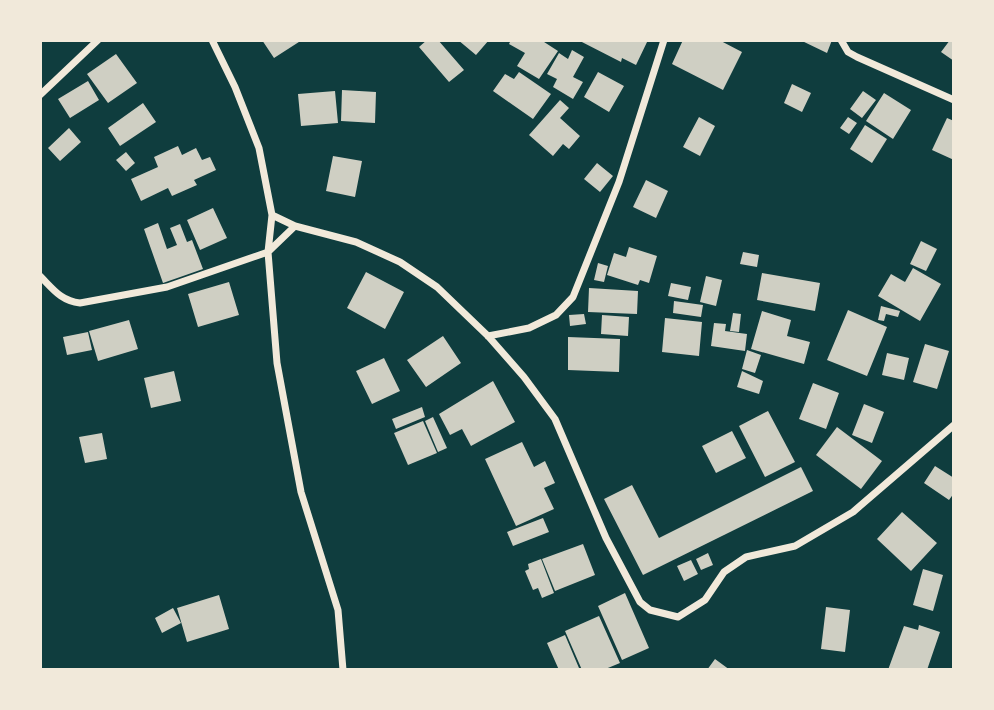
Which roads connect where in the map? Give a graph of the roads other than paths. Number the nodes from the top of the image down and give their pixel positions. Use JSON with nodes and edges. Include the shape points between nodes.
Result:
{"nodes":[{"id":1,"x":98,"y":40,"type":"edge"},
{"id":2,"x":212,"y":40,"type":"edge"},
{"id":3,"x":664,"y":40,"type":"edge"},
{"id":4,"x":841,"y":40,"type":"edge"},
{"id":5,"x":40,"y":95,"type":"edge"},
{"id":6,"x":954,"y":100,"type":"edge"},
{"id":7,"x":272,"y":215,"type":"junction"},
{"id":8,"x":295,"y":226,"type":"junction"},
{"id":9,"x":268,"y":252,"type":"junction"},
{"id":10,"x":40,"y":276,"type":"edge"},
{"id":11,"x":488,"y":336,"type":"junction"},
{"id":12,"x":954,"y":425,"type":"edge"},
{"id":13,"x":342,"y":670,"type":"edge"}],
"edges":[{"from":1,"to":5,"type":"street"},
{"from":2,"to":7,"type":"street","via":[[259,148]]},
{"from":3,"to":11,"type":"street","via":[[619,182],[573,297],[556,315],[529,328]]},
{"from":4,"to":6,"type":"street","via":[[857,57]]},
{"from":7,"to":8,"type":"street"},
{"from":7,"to":9,"type":"street"},
{"from":8,"to":9,"type":"street"},
{"from":8,"to":11,"type":"street","via":[[356,242],[400,262],[437,287]]},
{"from":9,"to":10,"type":"street","via":[[167,287],[80,303],[68,302]]},
{"from":9,"to":13,"type":"street","via":[[277,363],[301,492],[338,610]]},
{"from":11,"to":12,"type":"street","via":[[555,419],[606,538],[640,602],[667,615],[678,617],[693,609],[712,593],[724,572],[746,556],[795,546],[853,512]]}]}
